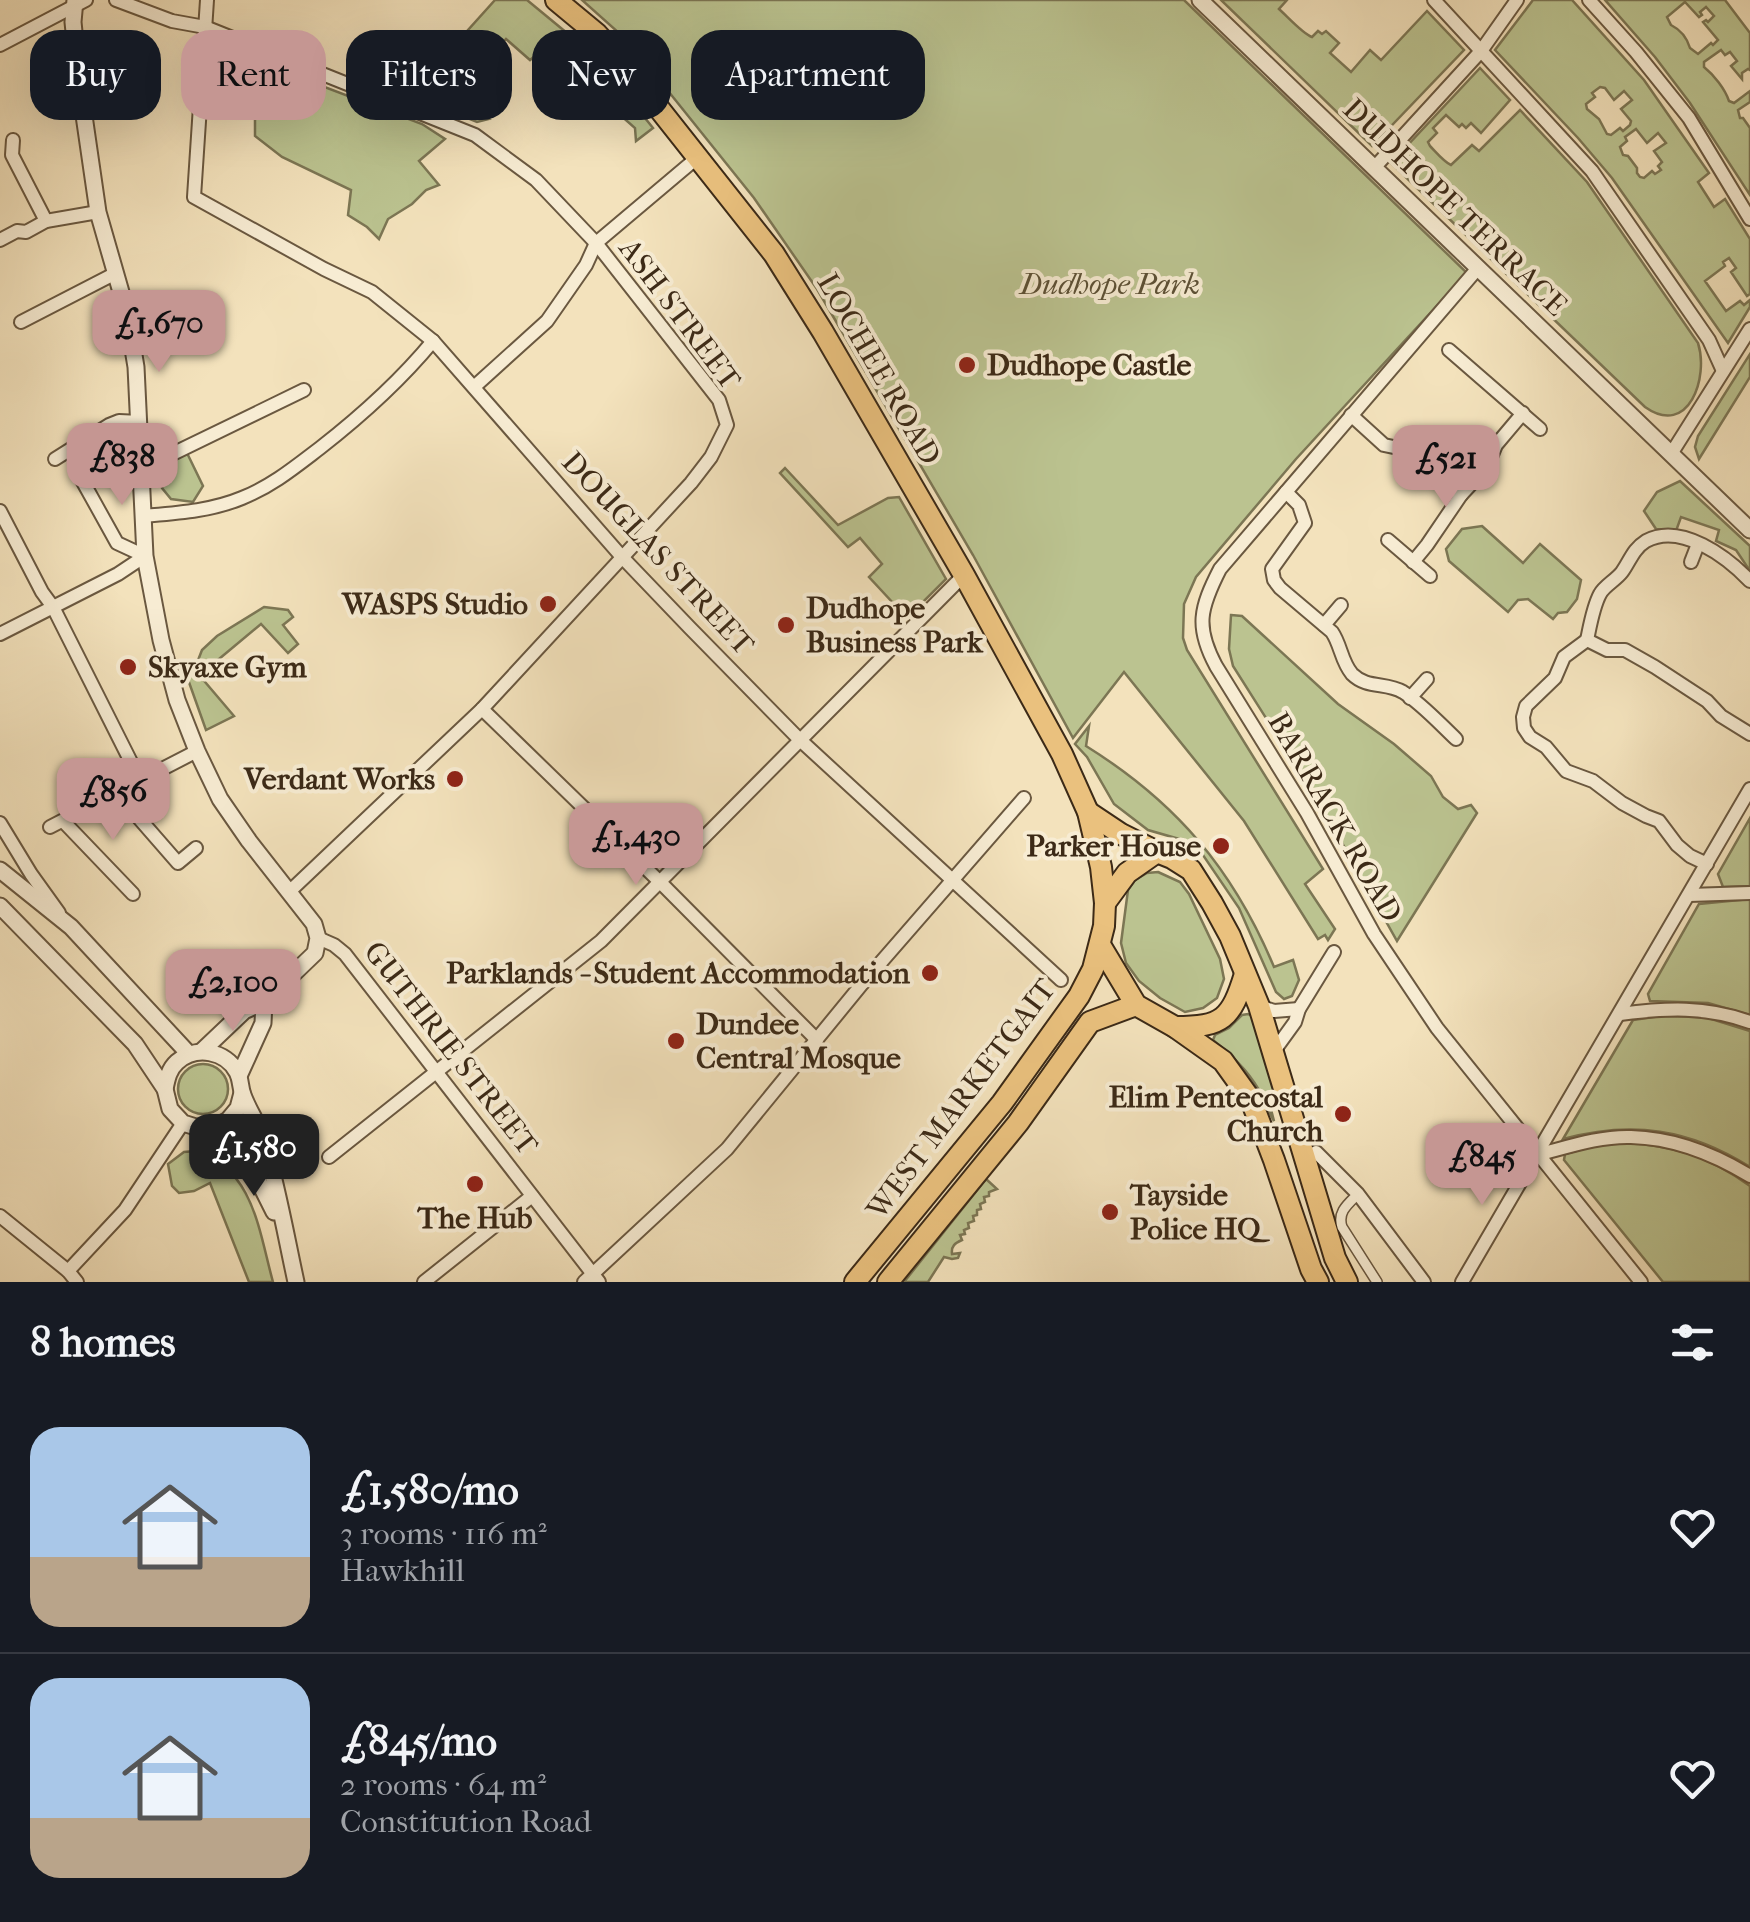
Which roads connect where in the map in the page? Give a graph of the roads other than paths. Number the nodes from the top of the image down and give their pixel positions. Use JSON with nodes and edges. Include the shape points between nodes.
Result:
{"nodes":[{"id":1,"x":116,"y":0,"type":"edge"},
{"id":2,"x":207,"y":0,"type":"edge"},
{"id":3,"x":556,"y":0,"type":"edge"},
{"id":4,"x":1200,"y":0,"type":"edge"},
{"id":5,"x":1434,"y":0,"type":"edge"},
{"id":6,"x":1518,"y":0,"type":"edge"},
{"id":7,"x":1589,"y":0,"type":"edge"},
{"id":8,"x":78,"y":2,"type":"edge"},
{"id":9,"x":205,"y":28,"type":"junction"},
{"id":10,"x":0,"y":45,"type":"edge"},
{"id":11,"x":1481,"y":51,"type":"junction"},
{"id":12,"x":14,"y":140,"type":"dead end"},
{"id":13,"x":698,"y":157,"type":"junction"},
{"id":14,"x":1374,"y":168,"type":"junction"},
{"id":15,"x":98,"y":212,"type":"junction"},
{"id":16,"x":1750,"y":218,"type":"edge"},
{"id":17,"x":46,"y":222,"type":"junction"},
{"id":18,"x":0,"y":240,"type":"edge"},
{"id":19,"x":596,"y":243,"type":"junction"},
{"id":20,"x":1478,"y":268,"type":"junction"},
{"id":21,"x":116,"y":273,"type":"junction"},
{"id":22,"x":21,"y":322,"type":"dead end"},
{"id":23,"x":1750,"y":329,"type":"edge"},
{"id":24,"x":432,"y":341,"type":"junction"},
{"id":25,"x":1449,"y":350,"type":"dead end"},
{"id":26,"x":1723,"y":371,"type":"junction"},
{"id":27,"x":474,"y":387,"type":"junction"},
{"id":28,"x":304,"y":390,"type":"dead end"},
{"id":29,"x":1523,"y":414,"type":"junction"},
{"id":30,"x":1350,"y":415,"type":"junction"},
{"id":31,"x":140,"y":422,"type":"junction"},
{"id":32,"x":1540,"y":429,"type":"dead end"},
{"id":33,"x":1671,"y":454,"type":"junction"},
{"id":34,"x":56,"y":459,"type":"dead end"},
{"id":35,"x":142,"y":461,"type":"junction"},
{"id":36,"x":82,"y":480,"type":"dead end"},
{"id":37,"x":1286,"y":492,"type":"junction"},
{"id":38,"x":1461,"y":495,"type":"junction"},
{"id":39,"x":0,"y":511,"type":"edge"},
{"id":40,"x":143,"y":516,"type":"junction"},
{"id":41,"x":1750,"y":530,"type":"edge"},
{"id":42,"x":1388,"y":540,"type":"dead end"},
{"id":43,"x":1698,"y":544,"type":"junction"},
{"id":44,"x":145,"y":556,"type":"junction"},
{"id":45,"x":622,"y":558,"type":"junction"},
{"id":46,"x":1413,"y":562,"type":"junction"},
{"id":47,"x":1690,"y":562,"type":"dead end"},
{"id":48,"x":964,"y":575,"type":"junction"},
{"id":49,"x":1430,"y":576,"type":"dead end"},
{"id":50,"x":1750,"y":581,"type":"edge"},
{"id":51,"x":1340,"y":605,"type":"dead end"},
{"id":52,"x":53,"y":607,"type":"junction"},
{"id":53,"x":1324,"y":625,"type":"junction"},
{"id":54,"x":0,"y":634,"type":"edge"},
{"id":55,"x":1587,"y":640,"type":"junction"},
{"id":56,"x":1427,"y":678,"type":"dead end"},
{"id":57,"x":1410,"y":698,"type":"junction"},
{"id":58,"x":482,"y":709,"type":"junction"},
{"id":59,"x":1750,"y":734,"type":"edge"},
{"id":60,"x":1456,"y":738,"type":"dead end"},
{"id":61,"x":799,"y":740,"type":"junction"},
{"id":62,"x":196,"y":751,"type":"junction"},
{"id":63,"x":133,"y":766,"type":"dead end"},
{"id":64,"x":1750,"y":789,"type":"edge"},
{"id":65,"x":117,"y":793,"type":"junction"},
{"id":66,"x":1024,"y":798,"type":"dead end"},
{"id":67,"x":1088,"y":812,"type":"junction"},
{"id":68,"x":0,"y":823,"type":"edge"},
{"id":69,"x":196,"y":848,"type":"dead end"},
{"id":70,"x":1156,"y":852,"type":"junction"},
{"id":71,"x":1707,"y":864,"type":"junction"},
{"id":72,"x":0,"y":870,"type":"edge"},
{"id":73,"x":953,"y":880,"type":"junction"},
{"id":74,"x":660,"y":882,"type":"junction"},
{"id":75,"x":290,"y":892,"type":"junction"},
{"id":76,"x":1750,"y":893,"type":"edge"},
{"id":77,"x":133,"y":894,"type":"dead end"},
{"id":78,"x":1688,"y":895,"type":"junction"},
{"id":79,"x":1105,"y":903,"type":"junction"},
{"id":80,"x":0,"y":906,"type":"edge"},
{"id":81,"x":71,"y":927,"type":"junction"},
{"id":82,"x":318,"y":938,"type":"junction"},
{"id":83,"x":1100,"y":945,"type":"junction"},
{"id":84,"x":1334,"y":952,"type":"dead end"},
{"id":85,"x":1244,"y":974,"type":"junction"},
{"id":86,"x":1061,"y":980,"type":"dead end"},
{"id":87,"x":264,"y":1002,"type":"junction"},
{"id":88,"x":1136,"y":1006,"type":"junction"},
{"id":89,"x":1259,"y":1006,"type":"junction"},
{"id":90,"x":1299,"y":1008,"type":"junction"},
{"id":91,"x":1620,"y":1014,"type":"junction"},
{"id":92,"x":1750,"y":1022,"type":"edge"},
{"id":93,"x":1176,"y":1027,"type":"junction"},
{"id":94,"x":817,"y":1040,"type":"junction"},
{"id":95,"x":1274,"y":1052,"type":"junction"},
{"id":96,"x":195,"y":1053,"type":"junction"},
{"id":97,"x":436,"y":1073,"type":"junction"},
{"id":98,"x":239,"y":1076,"type":"junction"},
{"id":99,"x":165,"y":1090,"type":"junction"},
{"id":100,"x":242,"y":1093,"type":"junction"},
{"id":101,"x":183,"y":1123,"type":"junction"},
{"id":102,"x":215,"y":1127,"type":"junction"},
{"id":103,"x":1316,"y":1152,"type":"dead end"},
{"id":104,"x":1538,"y":1155,"type":"junction"},
{"id":105,"x":328,"y":1157,"type":"dead end"},
{"id":106,"x":1750,"y":1176,"type":"edge"},
{"id":107,"x":1358,"y":1194,"type":"junction"},
{"id":108,"x":532,"y":1196,"type":"junction"},
{"id":109,"x":0,"y":1216,"type":"edge"},
{"id":110,"x":285,"y":1234,"type":"junction"},
{"id":111,"x":72,"y":1277,"type":"edge"},
{"id":112,"x":592,"y":1280,"type":"edge"},
{"id":113,"x":296,"y":1282,"type":"edge"},
{"id":114,"x":424,"y":1282,"type":"edge"},
{"id":115,"x":856,"y":1282,"type":"edge"},
{"id":116,"x":888,"y":1282,"type":"edge"},
{"id":117,"x":1318,"y":1282,"type":"edge"},
{"id":118,"x":1346,"y":1282,"type":"edge"},
{"id":119,"x":1377,"y":1282,"type":"edge"},
{"id":120,"x":1424,"y":1282,"type":"edge"},
{"id":121,"x":1462,"y":1282,"type":"edge"},
{"id":122,"x":1641,"y":1282,"type":"edge"}],
"edges":[{"from":1,"to":9,"type":"street"},
{"from":2,"to":9,"type":"street"},
{"from":3,"to":13,"type":"main road","name":"LOCHEE ROAD","via":[[619,58]]},
{"from":4,"to":14,"type":"street","name":"DUDHOPE TERRACE"},
{"from":5,"to":11,"type":"street"},
{"from":6,"to":11,"type":"street"},
{"from":7,"to":16,"type":"street","via":[[1688,118]]},
{"from":8,"to":10,"type":"street"},
{"from":8,"to":15,"type":"street","name":"GUTHRIE STREET","via":[[73,22]]},
{"from":9,"to":19,"type":"street","via":[[474,135],[536,180]]},
{"from":9,"to":24,"type":"street","name":"DOUGLAS STREET","via":[[194,197],[372,292]]},
{"from":11,"to":14,"type":"street"},
{"from":11,"to":26,"type":"street","via":[[1592,170],[1709,340]]},
{"from":12,"to":17,"type":"street","via":[[12,155]]},
{"from":13,"to":19,"type":"street"},
{"from":13,"to":48,"type":"main road","name":"LOCHEE ROAD","via":[[794,284]]},
{"from":14,"to":20,"type":"street","name":"DUDHOPE TERRACE"},
{"from":15,"to":17,"type":"street"},
{"from":15,"to":21,"type":"street","name":"GUTHRIE STREET"},
{"from":17,"to":18,"type":"street"},
{"from":19,"to":27,"type":"street","via":[[548,321]]},
{"from":19,"to":45,"type":"street","name":"ASH STREET","via":[[718,400],[727,425],[712,457]]},
{"from":20,"to":30,"type":"street","name":"BARRACK ROAD"},
{"from":20,"to":33,"type":"street","name":"DUDHOPE TERRACE"},
{"from":21,"to":22,"type":"street"},
{"from":21,"to":31,"type":"street","name":"GUTHRIE STREET","via":[[128,314]]},
{"from":23,"to":26,"type":"street"},
{"from":24,"to":27,"type":"street","name":"DOUGLAS STREET"},
{"from":24,"to":40,"type":"street","via":[[350,424],[279,480],[200,511]]},
{"from":25,"to":29,"type":"street"},
{"from":26,"to":33,"type":"street"},
{"from":27,"to":45,"type":"street","name":"DOUGLAS STREET"},
{"from":28,"to":35,"type":"street","via":[[162,459]]},
{"from":29,"to":32,"type":"street"},
{"from":29,"to":38,"type":"street"},
{"from":30,"to":37,"type":"street","name":"BARRACK ROAD"},
{"from":30,"to":38,"type":"street"},
{"from":31,"to":34,"type":"street","via":[[108,425]]},
{"from":31,"to":35,"type":"street","name":"GUTHRIE STREET"},
{"from":33,"to":41,"type":"street","name":"DUDHOPE TERRACE"},
{"from":35,"to":40,"type":"street","name":"GUTHRIE STREET"},
{"from":36,"to":44,"type":"street","via":[[117,543]]},
{"from":37,"to":53,"type":"street","via":[[1300,505],[1305,523],[1275,561],[1274,580]]},
{"from":37,"to":104,"type":"street","name":"BARRACK ROAD","via":[[1220,569],[1202,608],[1206,648],[1391,961]]},
{"from":38,"to":46,"type":"street"},
{"from":39,"to":52,"type":"street"},
{"from":40,"to":44,"type":"street","name":"GUTHRIE STREET"},
{"from":42,"to":46,"type":"street"},
{"from":43,"to":47,"type":"street"},
{"from":43,"to":50,"type":"street","via":[[1718,552]]},
{"from":43,"to":55,"type":"street","via":[[1659,536],[1634,551],[1600,593]]},
{"from":44,"to":52,"type":"street"},
{"from":44,"to":62,"type":"street","name":"GUTHRIE STREET","via":[[161,640]]},
{"from":45,"to":58,"type":"street"},
{"from":45,"to":61,"type":"street","name":"DOUGLAS STREET"},
{"from":46,"to":49,"type":"street"},
{"from":48,"to":61,"type":"street"},
{"from":48,"to":67,"type":"main road","name":"LOCHEE ROAD"},
{"from":51,"to":53,"type":"street"},
{"from":52,"to":54,"type":"street"},
{"from":52,"to":63,"type":"street"},
{"from":53,"to":57,"type":"street","via":[[1360,680]]},
{"from":55,"to":59,"type":"street","via":[[1655,667]]},
{"from":55,"to":71,"type":"street","via":[[1564,656],[1555,678],[1526,706],[1524,728],[1566,771],[1659,821],[1677,845]]},
{"from":56,"to":57,"type":"street"},
{"from":57,"to":60,"type":"street"},
{"from":58,"to":74,"type":"street"},
{"from":58,"to":75,"type":"street"},
{"from":61,"to":73,"type":"street","name":"DOUGLAS STREET"},
{"from":61,"to":74,"type":"street"},
{"from":62,"to":65,"type":"street"},
{"from":62,"to":75,"type":"street","name":"GUTHRIE STREET","via":[[220,799]]},
{"from":64,"to":71,"type":"street"},
{"from":65,"to":69,"type":"street","via":[[178,863]]},
{"from":65,"to":77,"type":"street","via":[[56,824]]},
{"from":66,"to":73,"type":"street"},
{"from":67,"to":70,"type":"main road"},
{"from":67,"to":79,"type":"main road","name":"LOCHEE ROAD"},
{"from":68,"to":81,"type":"street"},
{"from":70,"to":79,"type":"main road","via":[[1127,873]]},
{"from":70,"to":85,"type":"main road","via":[[1191,870]]},
{"from":71,"to":78,"type":"street"},
{"from":72,"to":81,"type":"street"},
{"from":73,"to":86,"type":"street","name":"DOUGLAS STREET"},
{"from":73,"to":94,"type":"street"},
{"from":74,"to":94,"type":"street"},
{"from":74,"to":97,"type":"street","via":[[602,940]]},
{"from":75,"to":82,"type":"street","name":"GUTHRIE STREET"},
{"from":76,"to":78,"type":"street"},
{"from":78,"to":91,"type":"street"},
{"from":79,"to":83,"type":"main road"},
{"from":80,"to":99,"type":"street","via":[[135,1044]]},
{"from":81,"to":96,"type":"street"},
{"from":82,"to":87,"type":"street","via":[[315,953]]},
{"from":82,"to":97,"type":"street","name":"GUTHRIE STREET","via":[[345,954]]},
{"from":83,"to":88,"type":"main road"},
{"from":83,"to":115,"type":"main road","name":"WEST MARKETGAIT","via":[[1079,996],[1002,1103]]},
{"from":84,"to":90,"type":"street"},
{"from":85,"to":89,"type":"main road"},
{"from":85,"to":93,"type":"main road","via":[[1224,1017],[1203,1027]]},
{"from":87,"to":96,"type":"street"},
{"from":87,"to":98,"type":"street"},
{"from":88,"to":93,"type":"main road"},
{"from":88,"to":116,"type":"main road","name":"WEST MARKETGAIT","via":[[1090,1022],[1018,1123]]},
{"from":89,"to":90,"type":"street","via":[[1274,1012]]},
{"from":89,"to":95,"type":"main road"},
{"from":90,"to":95,"type":"street"},
{"from":91,"to":92,"type":"street","via":[[1674,1008]]},
{"from":91,"to":104,"type":"street"},
{"from":93,"to":117,"type":"main road","via":[[1223,1061],[1251,1100]]},
{"from":94,"to":112,"type":"street","via":[[728,1149]]},
{"from":95,"to":118,"type":"main road"},
{"from":96,"to":98,"type":"street","via":[[218,1054]]},
{"from":96,"to":99,"type":"street","via":[[176,1062]]},
{"from":97,"to":105,"type":"street"},
{"from":97,"to":108,"type":"street","name":"GUTHRIE STREET"},
{"from":98,"to":100,"type":"street"},
{"from":99,"to":101,"type":"street"},
{"from":100,"to":102,"type":"street","via":[[238,1108]]},
{"from":100,"to":110,"type":"street","via":[[265,1142]]},
{"from":101,"to":102,"type":"street"},
{"from":101,"to":111,"type":"street"},
{"from":102,"to":110,"type":"street","via":[[252,1168]]},
{"from":103,"to":107,"type":"street"},
{"from":104,"to":106,"type":"street","via":[[1631,1137],[1681,1144]]},
{"from":104,"to":121,"type":"street"},
{"from":104,"to":122,"type":"street","name":"BARRACK ROAD"},
{"from":107,"to":119,"type":"street","via":[[1339,1220]]},
{"from":107,"to":120,"type":"street"},
{"from":108,"to":112,"type":"street","name":"GUTHRIE STREET"},
{"from":108,"to":114,"type":"street"},
{"from":109,"to":111,"type":"street"},
{"from":110,"to":113,"type":"street"}]}
